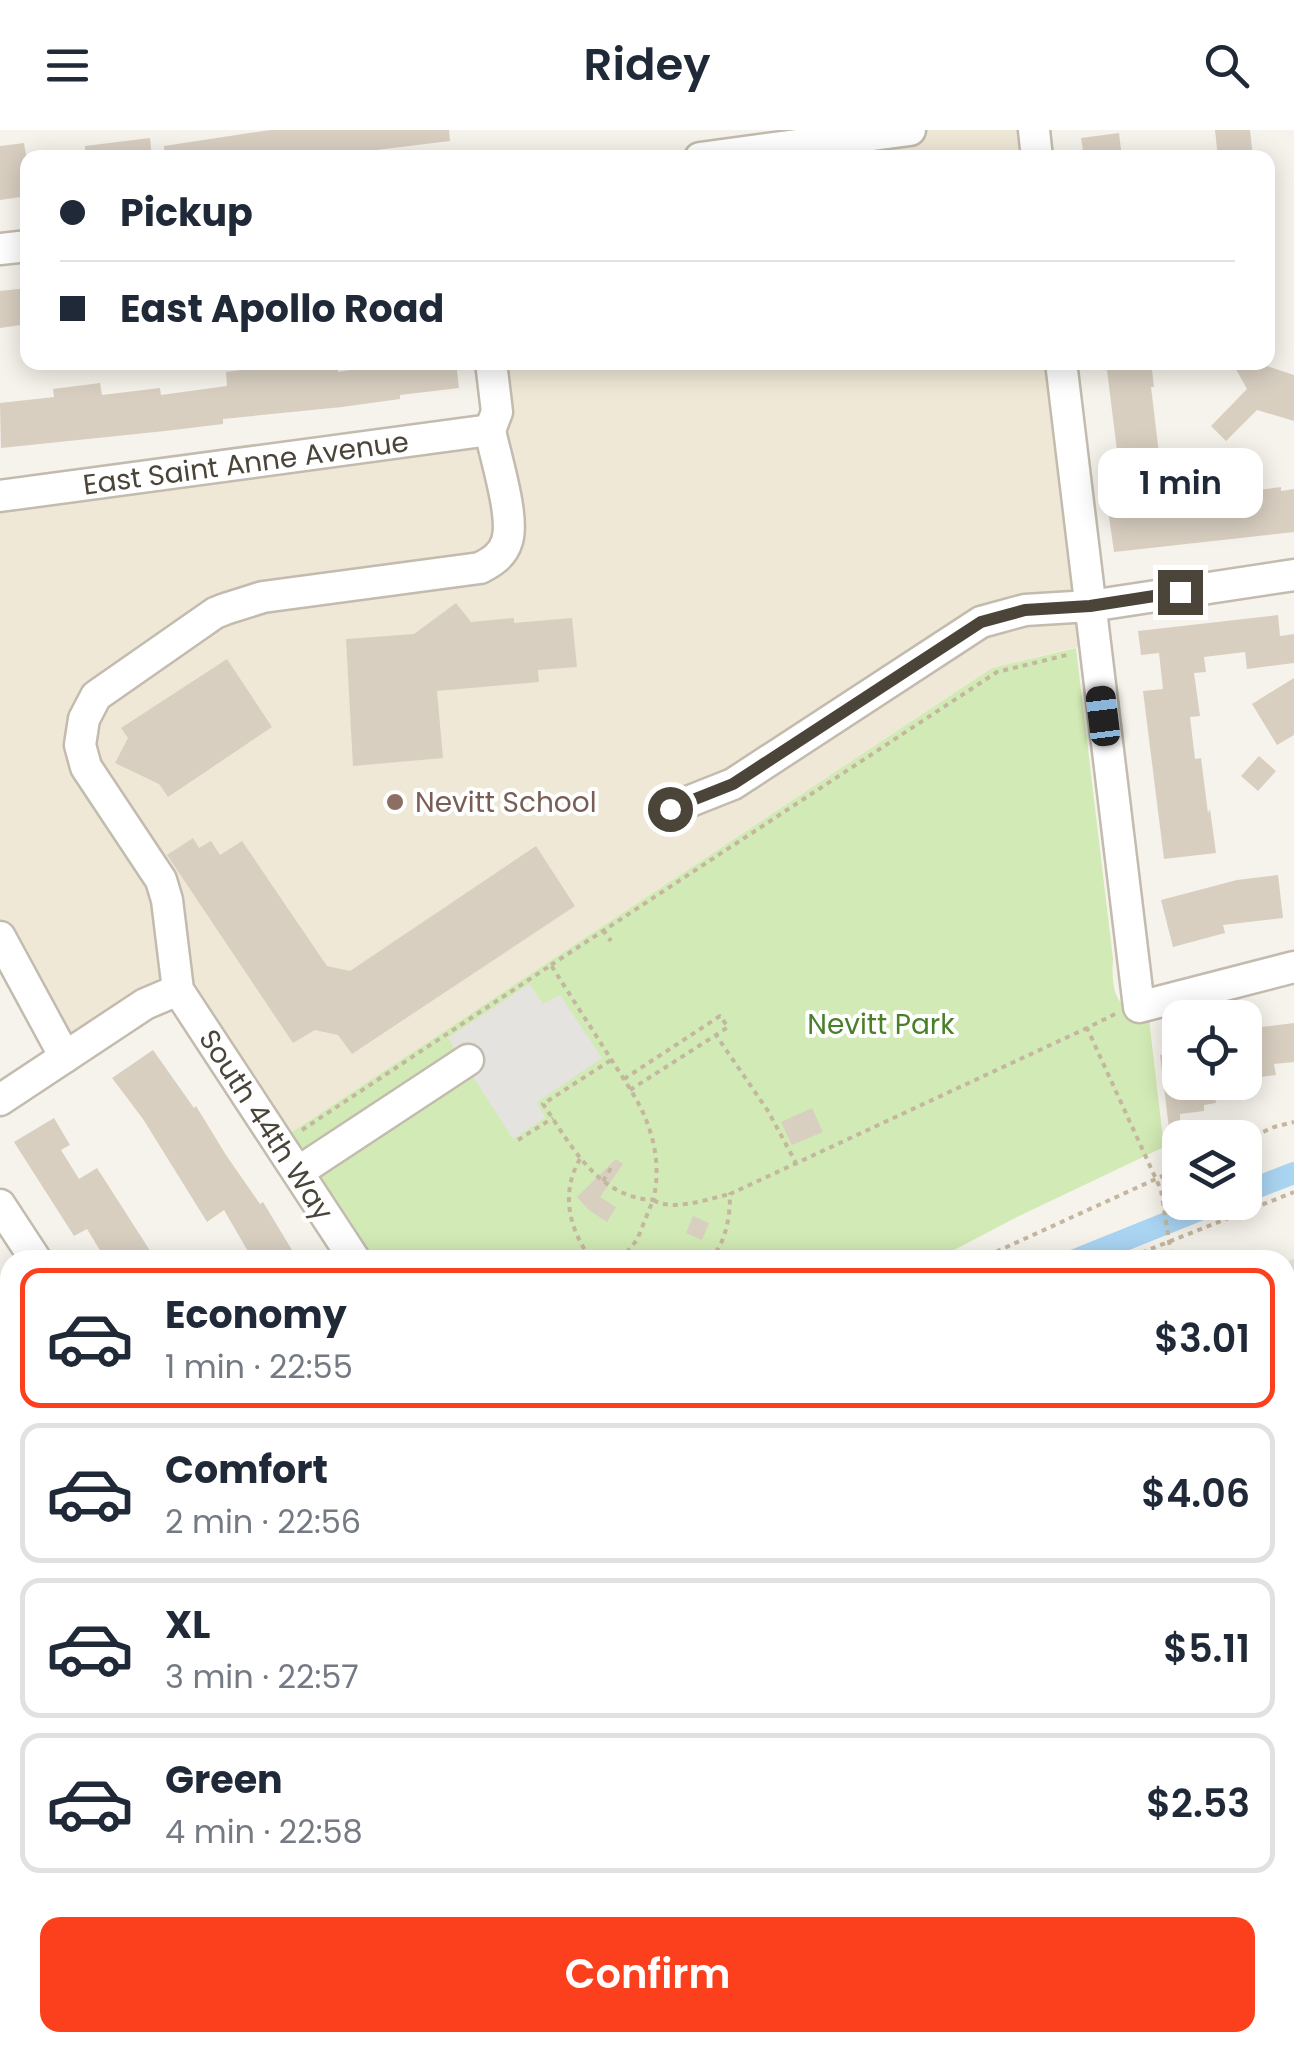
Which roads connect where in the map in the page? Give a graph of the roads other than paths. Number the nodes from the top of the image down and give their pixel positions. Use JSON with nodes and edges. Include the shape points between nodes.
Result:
{"nodes":[{"id":1,"x":910,"y":130,"type":"edge"},
{"id":2,"x":816,"y":136,"type":"edge"},
{"id":3,"x":742,"y":150,"type":"edge"},
{"id":4,"x":492,"y":370,"type":"edge"},
{"id":5,"x":1062,"y":370,"type":"edge"},
{"id":6,"x":490,"y":430,"type":"junction"},
{"id":7,"x":0,"y":496,"type":"edge"},
{"id":8,"x":1294,"y":575,"type":"edge"},
{"id":9,"x":1090,"y":606,"type":"junction"},
{"id":10,"x":670,"y":809,"type":"dead end"},
{"id":11,"x":0,"y":937,"type":"edge"},
{"id":12,"x":1294,"y":967,"type":"edge"},
{"id":13,"x":178,"y":990,"type":"junction"},
{"id":14,"x":65,"y":1057,"type":"junction"},
{"id":15,"x":468,"y":1060,"type":"dead end"},
{"id":16,"x":0,"y":1100,"type":"edge"},
{"id":17,"x":298,"y":1172,"type":"junction"},
{"id":18,"x":0,"y":1205,"type":"edge"},
{"id":19,"x":29,"y":1250,"type":"edge"},
{"id":20,"x":349,"y":1250,"type":"edge"}],
"edges":[{"from":1,"to":2,"type":"street"},
{"from":2,"to":3,"type":"street"},
{"from":4,"to":6,"type":"street","via":[[497,412]]},
{"from":5,"to":9,"type":"street"},
{"from":6,"to":7,"type":"street","name":"East Saint Anne Avenue"},
{"from":6,"to":13,"type":"street","via":[[509,529],[496,560],[480,568],[263,597],[225,609],[96,696],[80,745],[86,767],[162,880]]},
{"from":8,"to":9,"type":"street"},
{"from":9,"to":10,"type":"street","via":[[1025,610],[981,622],[733,784]]},
{"from":9,"to":12,"type":"street","via":[[1130,1009]]},
{"from":11,"to":14,"type":"street"},
{"from":13,"to":14,"type":"street"},
{"from":13,"to":17,"type":"street","name":"South 44th Way"},
{"from":14,"to":16,"type":"street"},
{"from":15,"to":17,"type":"street"},
{"from":17,"to":20,"type":"street","name":"South 44th Way"},
{"from":18,"to":19,"type":"street"}]}
